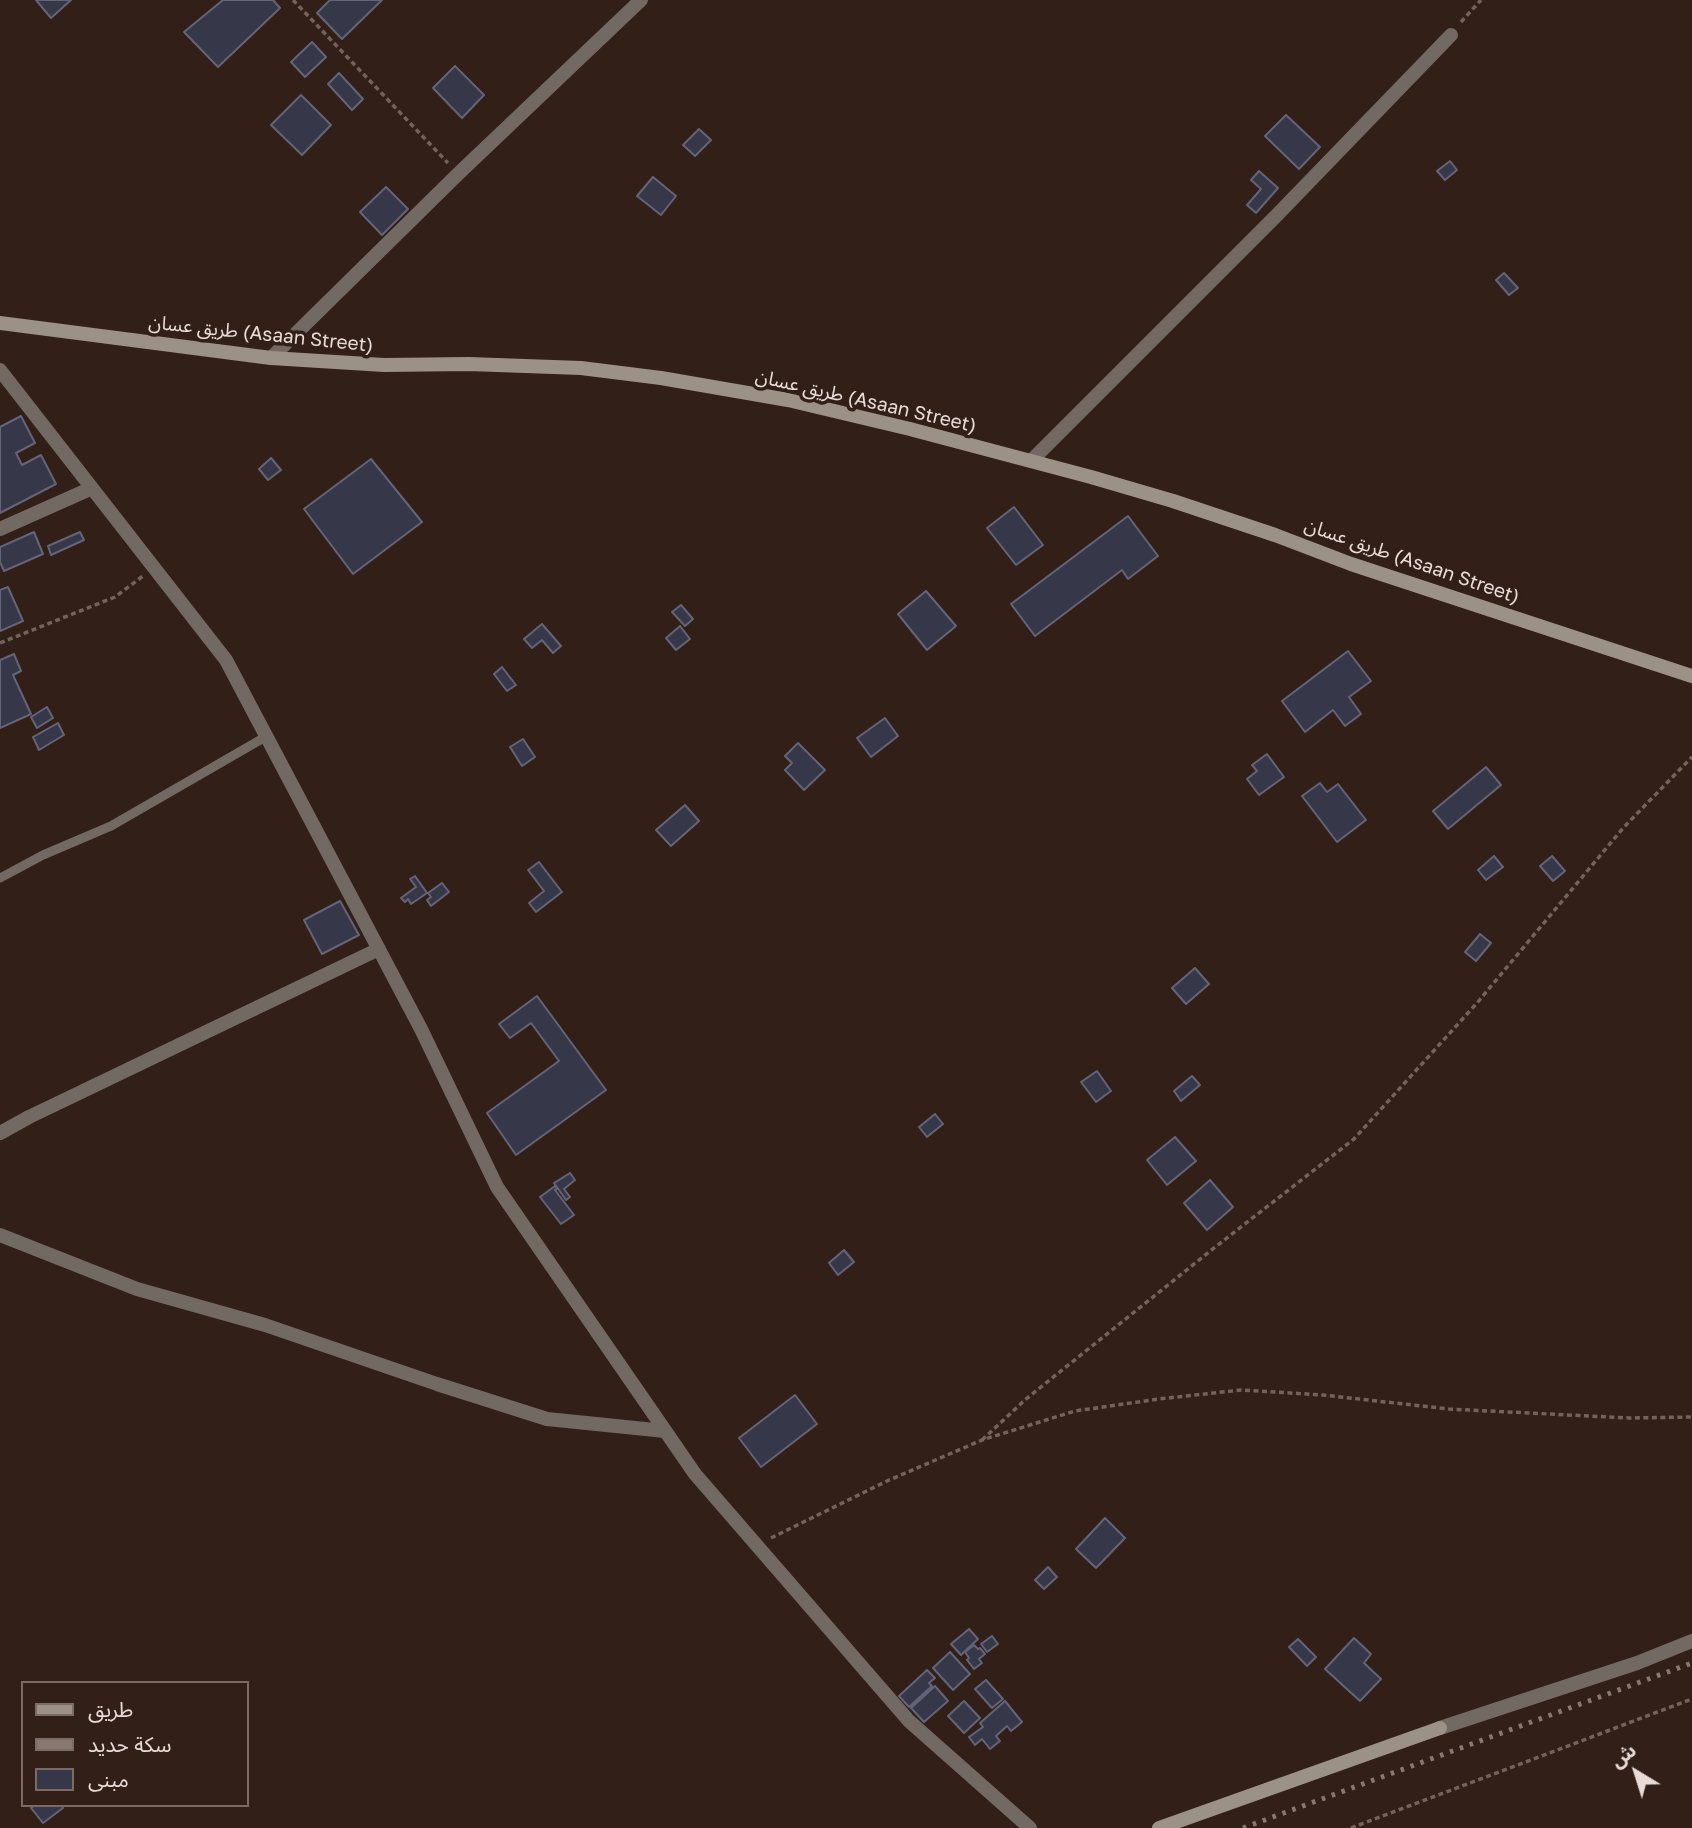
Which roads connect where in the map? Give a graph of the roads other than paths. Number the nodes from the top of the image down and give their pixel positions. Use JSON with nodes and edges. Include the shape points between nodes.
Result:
{"nodes":[{"id":1,"x":641,"y":0,"type":"edge"},
{"id":2,"x":1451,"y":35,"type":"road end"},
{"id":3,"x":0,"y":323,"type":"edge"},
{"id":4,"x":271,"y":358,"type":"junction"},
{"id":5,"x":0,"y":370,"type":"edge"},
{"id":6,"x":1031,"y":461,"type":"junction"},
{"id":7,"x":92,"y":488,"type":"junction"},
{"id":8,"x":0,"y":529,"type":"edge"},
{"id":9,"x":1692,"y":676,"type":"edge"},
{"id":10,"x":267,"y":736,"type":"junction"},
{"id":11,"x":0,"y":878,"type":"edge"},
{"id":12,"x":379,"y":949,"type":"junction"},
{"id":13,"x":0,"y":1133,"type":"edge"},
{"id":14,"x":0,"y":1235,"type":"edge"},
{"id":15,"x":665,"y":1431,"type":"junction"},
{"id":16,"x":1692,"y":1641,"type":"edge"},
{"id":17,"x":1030,"y":1828,"type":"edge"},
{"id":18,"x":1158,"y":1828,"type":"edge"}],
"edges":[{"from":1,"to":4,"type":"street"},
{"from":2,"to":6,"type":"street"},
{"from":3,"to":4,"type":"street","name":"طريق عسان (Asaan Street)"},
{"from":4,"to":6,"type":"street","name":"طريق عسان (Asaan Street)","via":[[581,368],[662,378],[788,400]]},
{"from":5,"to":7,"type":"street"},
{"from":6,"to":9,"type":"street","name":"طريق عسان (Asaan Street)","via":[[1173,501]]},
{"from":7,"to":8,"type":"street"},
{"from":7,"to":10,"type":"street","via":[[226,660]]},
{"from":10,"to":11,"type":"lane","via":[[111,826]]},
{"from":10,"to":12,"type":"street"},
{"from":12,"to":13,"type":"street"},
{"from":12,"to":15,"type":"street","via":[[497,1187]]},
{"from":14,"to":15,"type":"street","via":[[137,1289],[265,1325],[547,1419]]},
{"from":15,"to":17,"type":"street","via":[[695,1474],[909,1721]]},
{"from":16,"to":18,"type":"street"}]}
